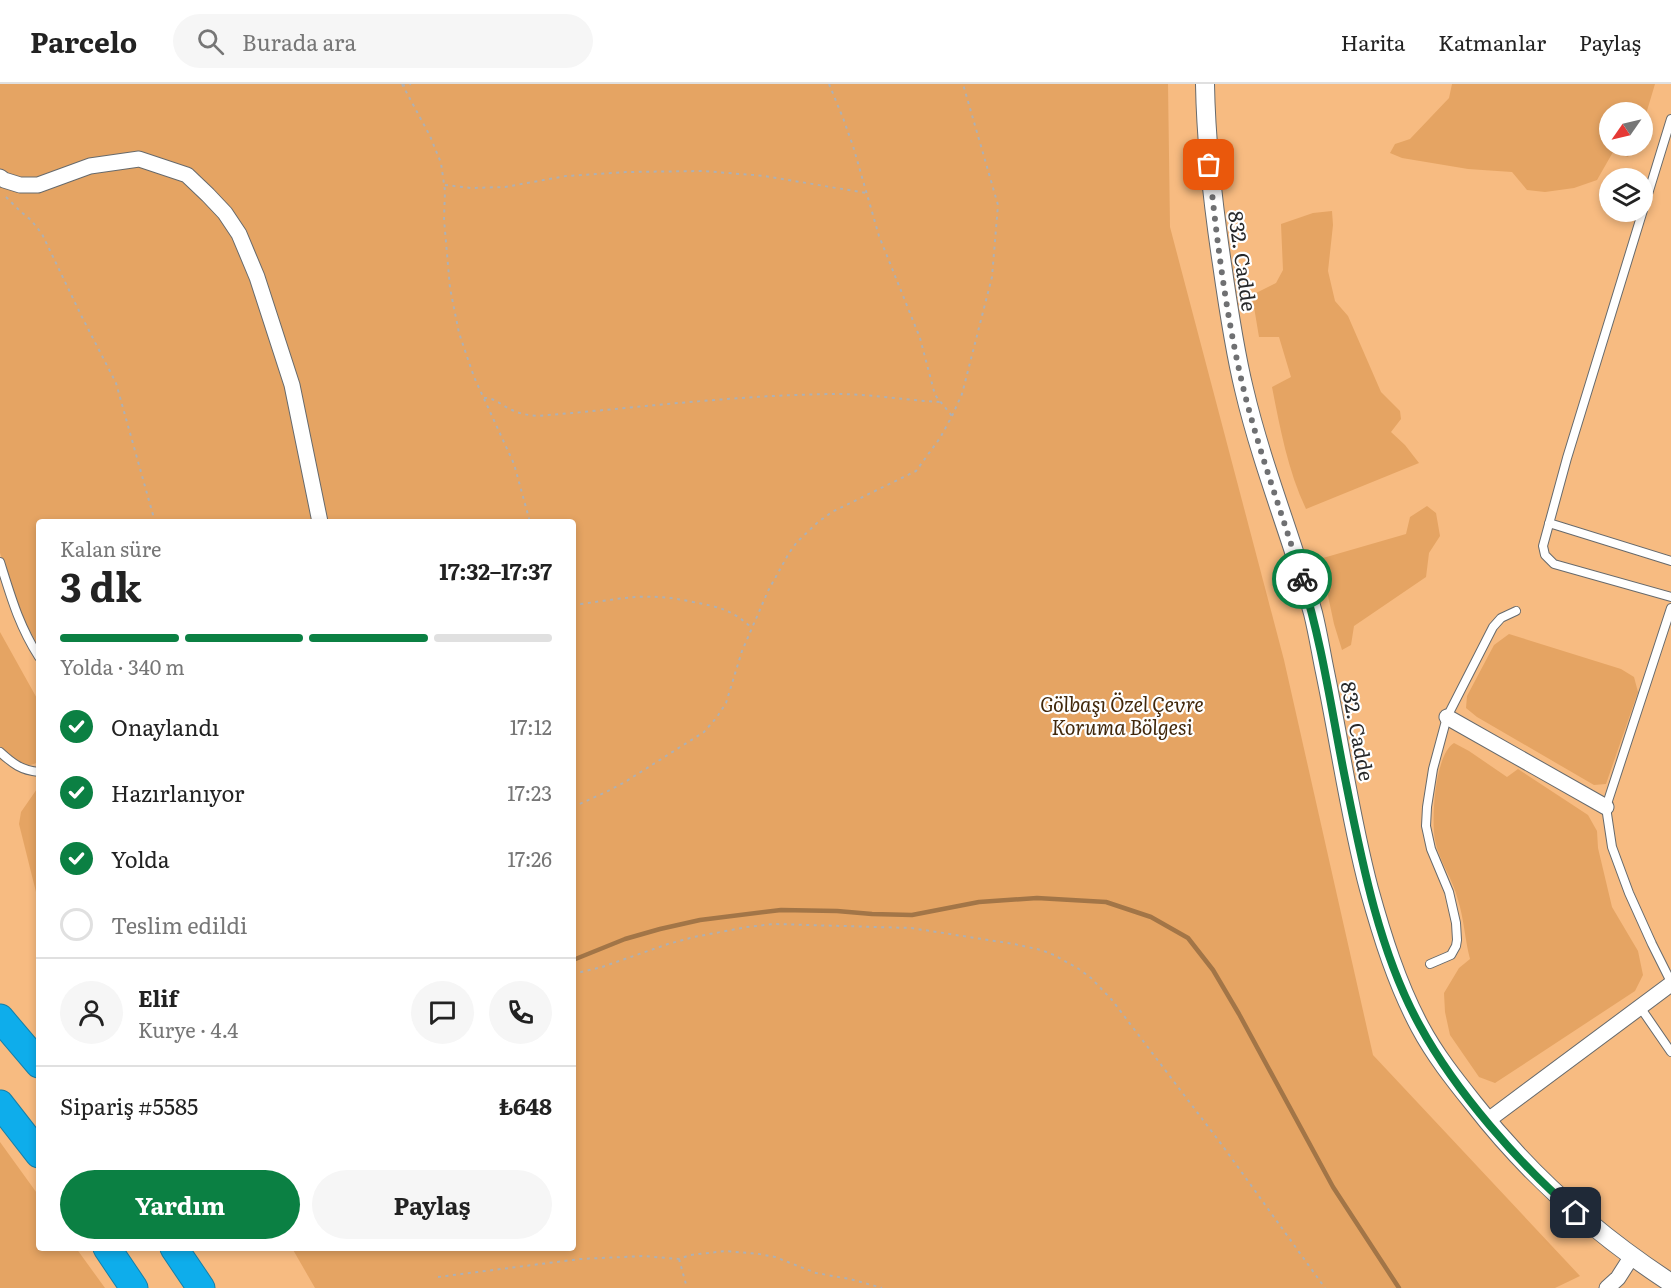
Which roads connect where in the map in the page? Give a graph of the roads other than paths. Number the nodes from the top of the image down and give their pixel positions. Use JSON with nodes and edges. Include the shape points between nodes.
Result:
{"nodes":[{"id":1,"x":1205,"y":84,"type":"edge"},
{"id":2,"x":1671,"y":119,"type":"edge"},
{"id":3,"x":0,"y":177,"type":"edge"},
{"id":4,"x":320,"y":519,"type":"edge"},
{"id":5,"x":1549,"y":523,"type":"junction"},
{"id":6,"x":1671,"y":561,"type":"edge"},
{"id":7,"x":0,"y":562,"type":"edge"},
{"id":8,"x":1671,"y":597,"type":"edge"},
{"id":9,"x":1671,"y":608,"type":"edge"},
{"id":10,"x":1516,"y":611,"type":"dead end"},
{"id":11,"x":36,"y":652,"type":"edge"},
{"id":12,"x":1447,"y":717,"type":"junction"},
{"id":13,"x":0,"y":752,"type":"edge"},
{"id":14,"x":36,"y":772,"type":"edge"},
{"id":15,"x":1606,"y":807,"type":"junction"},
{"id":16,"x":1430,"y":964,"type":"dead end"},
{"id":17,"x":1671,"y":983,"type":"edge"},
{"id":18,"x":1640,"y":1007,"type":"junction"},
{"id":19,"x":0,"y":1018,"type":"edge"},
{"id":20,"x":1671,"y":1052,"type":"edge"},
{"id":21,"x":36,"y":1060,"type":"edge"},
{"id":22,"x":0,"y":1104,"type":"edge"},
{"id":23,"x":1487,"y":1121,"type":"junction"},
{"id":24,"x":36,"y":1150,"type":"edge"},
{"id":25,"x":109,"y":1251,"type":"edge"},
{"id":26,"x":176,"y":1251,"type":"edge"},
{"id":27,"x":1632,"y":1256,"type":"junction"},
{"id":28,"x":1663,"y":1281,"type":"edge"},
{"id":29,"x":134,"y":1288,"type":"edge"},
{"id":30,"x":201,"y":1288,"type":"edge"},
{"id":31,"x":1607,"y":1288,"type":"edge"}],
"edges":[{"from":1,"to":23,"type":"street","name":"832. Cadde","via":[[1210,174],[1230,324],[1261,451],[1314,615],[1369,889],[1396,973],[1419,1025]]},
{"from":2,"to":5,"type":"lane"},
{"from":3,"to":4,"type":"street","via":[[20,185],[38,185],[90,166],[139,159],[187,176],[214,201],[239,234],[264,299],[292,385]]},
{"from":5,"to":6,"type":"lane"},
{"from":5,"to":8,"type":"lane","via":[[1543,550],[1554,564]]},
{"from":7,"to":11,"type":"lane","via":[[11,601]]},
{"from":9,"to":15,"type":"lane"},
{"from":10,"to":12,"type":"lane","via":[[1493,627]]},
{"from":12,"to":15,"type":"street"},
{"from":12,"to":16,"type":"lane","via":[[1433,769],[1426,826],[1449,892],[1457,940],[1450,955]]},
{"from":13,"to":14,"type":"lane","via":[[16,766]]},
{"from":15,"to":17,"type":"lane","via":[[1612,847]]},
{"from":17,"to":18,"type":"street"},
{"from":18,"to":20,"type":"lane"},
{"from":18,"to":23,"type":"street"},
{"from":19,"to":21,"type":"highway"},
{"from":22,"to":24,"type":"highway"},
{"from":23,"to":27,"type":"street","name":"832. Cadde","via":[[1563,1202]]},
{"from":25,"to":29,"type":"highway"},
{"from":26,"to":30,"type":"highway"},
{"from":27,"to":28,"type":"street","name":"832. Cadde"},
{"from":27,"to":31,"type":"street"}]}
